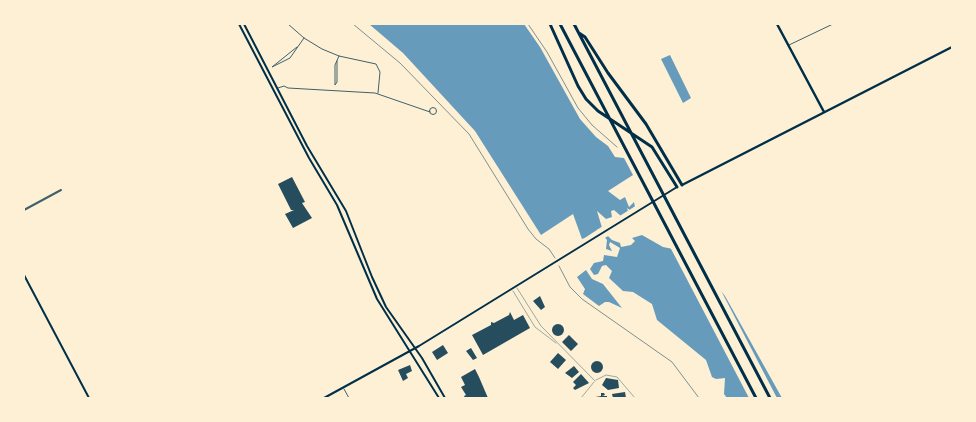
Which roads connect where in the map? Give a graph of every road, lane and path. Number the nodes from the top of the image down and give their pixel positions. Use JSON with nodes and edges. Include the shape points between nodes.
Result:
{"nodes":[{"id":1,"x":239,"y":24,"type":"edge"},
{"id":2,"x":244,"y":24,"type":"edge"},
{"id":3,"x":288,"y":24,"type":"edge"},
{"id":4,"x":353,"y":24,"type":"edge"},
{"id":5,"x":528,"y":24,"type":"edge"},
{"id":6,"x":550,"y":24,"type":"edge"},
{"id":7,"x":560,"y":24,"type":"edge"},
{"id":8,"x":574,"y":24,"type":"edge"},
{"id":9,"x":777,"y":24,"type":"edge"},
{"id":10,"x":833,"y":24,"type":"edge"},
{"id":11,"x":578,"y":32,"type":"junction"},
{"id":12,"x":304,"y":38,"type":"junction"},
{"id":13,"x":789,"y":46,"type":"junction"},
{"id":14,"x":952,"y":47,"type":"edge"},
{"id":15,"x":339,"y":56,"type":"junction"},
{"id":16,"x":268,"y":69,"type":"junction"},
{"id":17,"x":263,"y":72,"type":"junction"},
{"id":18,"x":277,"y":88,"type":"junction"},
{"id":19,"x":335,"y":90,"type":"junction"},
{"id":20,"x":378,"y":94,"type":"junction"},
{"id":21,"x":430,"y":112,"type":"dead end"},
{"id":22,"x":824,"y":112,"type":"junction"},
{"id":23,"x":617,"y":147,"type":"dead end"},
{"id":24,"x":682,"y":185,"type":"junction"},
{"id":25,"x":677,"y":188,"type":"junction"},
{"id":26,"x":61,"y":190,"type":"dead end"},
{"id":27,"x":24,"y":210,"type":"edge"},
{"id":28,"x":556,"y":260,"type":"dead end"},
{"id":29,"x":558,"y":265,"type":"dead end"},
{"id":30,"x":24,"y":275,"type":"edge"},
{"id":31,"x":516,"y":287,"type":"junction"},
{"id":32,"x":512,"y":289,"type":"junction"},
{"id":33,"x":557,"y":344,"type":"junction"},
{"id":34,"x":415,"y":348,"type":"junction"},
{"id":35,"x":410,"y":351,"type":"junction"},
{"id":36,"x":595,"y":381,"type":"junction"},
{"id":37,"x":344,"y":388,"type":"junction"},
{"id":38,"x":89,"y":398,"type":"edge"},
{"id":39,"x":324,"y":398,"type":"edge"},
{"id":40,"x":349,"y":398,"type":"edge"},
{"id":41,"x":439,"y":398,"type":"edge"},
{"id":42,"x":445,"y":398,"type":"edge"},
{"id":43,"x":581,"y":398,"type":"edge"},
{"id":44,"x":635,"y":398,"type":"edge"},
{"id":45,"x":699,"y":398,"type":"edge"},
{"id":46,"x":756,"y":398,"type":"edge"},
{"id":47,"x":770,"y":398,"type":"edge"}],
"edges":[{"from":1,"to":17,"type":"main road"},
{"from":2,"to":16,"type":"main road"},
{"from":3,"to":12,"type":"street"},
{"from":4,"to":28,"type":"path","via":[[393,58],[469,134],[528,228]]},
{"from":5,"to":23,"type":"path","via":[[578,108],[592,126]]},
{"from":6,"to":25,"type":"highway","via":[[586,99],[598,111],[652,147]]},
{"from":7,"to":46,"type":"highway"},
{"from":8,"to":11,"type":"highway"},
{"from":9,"to":13,"type":"main road"},
{"from":10,"to":13,"type":"street"},
{"from":11,"to":24,"type":"highway","via":[[585,37],[646,124]]},
{"from":11,"to":47,"type":"highway"},
{"from":12,"to":15,"type":"street"},
{"from":12,"to":16,"type":"street"},
{"from":13,"to":22,"type":"main road"},
{"from":14,"to":22,"type":"main road"},
{"from":15,"to":19,"type":"street"},
{"from":15,"to":20,"type":"street","via":[[376,64],[380,72]]},
{"from":16,"to":17,"type":"street"},
{"from":16,"to":18,"type":"main road"},
{"from":17,"to":35,"type":"main road","via":[[340,210],[377,299]]},
{"from":18,"to":19,"type":"street"},
{"from":18,"to":34,"type":"main road","via":[[346,211],[378,292]]},
{"from":19,"to":20,"type":"street"},
{"from":20,"to":21,"type":"street"},
{"from":22,"to":24,"type":"main road"},
{"from":24,"to":25,"type":"main road"},
{"from":25,"to":31,"type":"main road"},
{"from":26,"to":27,"type":"street"},
{"from":29,"to":45,"type":"path","via":[[570,287],[672,362]]},
{"from":30,"to":38,"type":"main road"},
{"from":31,"to":32,"type":"main road"},
{"from":31,"to":33,"type":"lane","via":[[539,324]]},
{"from":32,"to":33,"type":"lane","via":[[534,326]]},
{"from":32,"to":34,"type":"main road"},
{"from":33,"to":36,"type":"lane"},
{"from":34,"to":35,"type":"main road"},
{"from":34,"to":42,"type":"main road"},
{"from":35,"to":37,"type":"main road"},
{"from":35,"to":41,"type":"main road"},
{"from":36,"to":43,"type":"lane"},
{"from":36,"to":44,"type":"lane","via":[[606,375],[617,377]]},
{"from":37,"to":39,"type":"main road"},
{"from":37,"to":40,"type":"street"}]}
